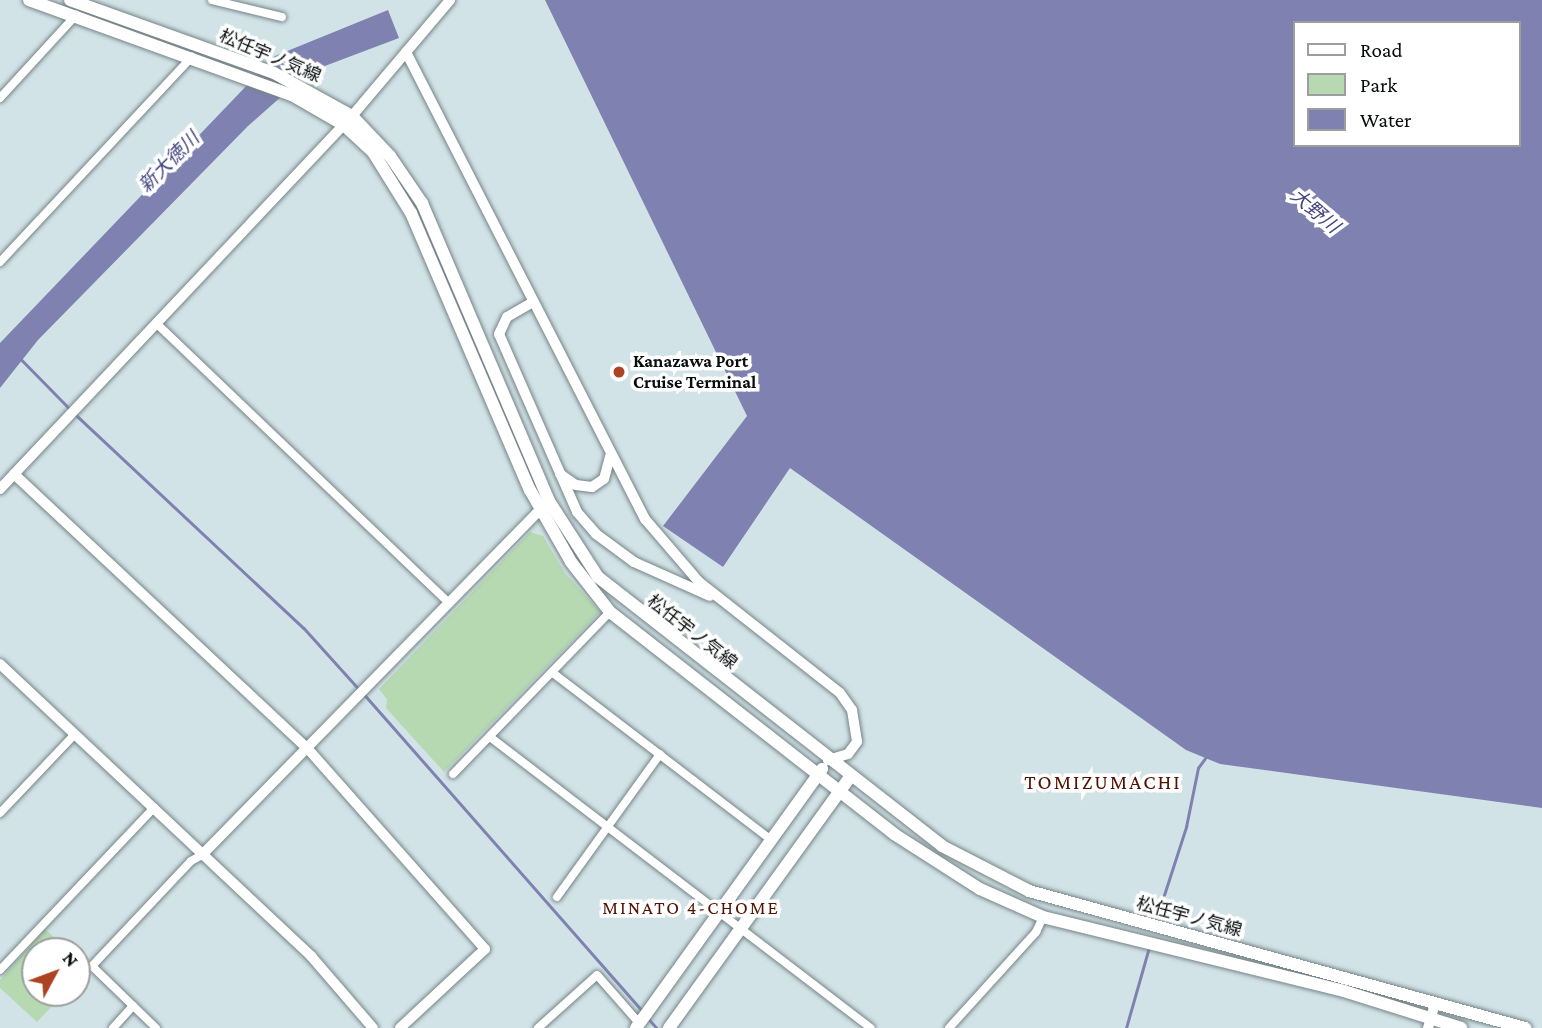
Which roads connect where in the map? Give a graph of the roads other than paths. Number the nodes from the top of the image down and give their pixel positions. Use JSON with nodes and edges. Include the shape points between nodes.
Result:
{"nodes":[{"id":1,"x":29,"y":0,"type":"edge"},
{"id":2,"x":212,"y":0,"type":"edge"},
{"id":3,"x":450,"y":0,"type":"edge"},
{"id":4,"x":79,"y":1,"type":"edge"},
{"id":5,"x":75,"y":16,"type":"junction"},
{"id":6,"x":282,"y":17,"type":"dead end"},
{"id":7,"x":406,"y":52,"type":"junction"},
{"id":8,"x":192,"y":57,"type":"junction"},
{"id":9,"x":244,"y":68,"type":"junction"},
{"id":10,"x":0,"y":98,"type":"edge"},
{"id":11,"x":348,"y":120,"type":"junction"},
{"id":12,"x":0,"y":262,"type":"edge"},
{"id":13,"x":533,"y":302,"type":"junction"},
{"id":14,"x":156,"y":323,"type":"junction"},
{"id":15,"x":610,"y":453,"type":"junction"},
{"id":16,"x":557,"y":472,"type":"junction"},
{"id":17,"x":14,"y":474,"type":"junction"},
{"id":18,"x":0,"y":489,"type":"edge"},
{"id":19,"x":544,"y":506,"type":"junction"},
{"id":20,"x":447,"y":602,"type":"junction"},
{"id":21,"x":725,"y":603,"type":"junction"},
{"id":22,"x":610,"y":612,"type":"junction"},
{"id":23,"x":0,"y":664,"type":"edge"},
{"id":24,"x":553,"y":674,"type":"junction"},
{"id":25,"x":74,"y":735,"type":"junction"},
{"id":26,"x":490,"y":737,"type":"junction"},
{"id":27,"x":308,"y":749,"type":"junction"},
{"id":28,"x":660,"y":754,"type":"junction"},
{"id":29,"x":848,"y":754,"type":"junction"},
{"id":30,"x":828,"y":760,"type":"junction"},
{"id":31,"x":453,"y":774,"type":"dead end"},
{"id":32,"x":817,"y":775,"type":"junction"},
{"id":33,"x":850,"y":777,"type":"junction"},
{"id":34,"x":839,"y":793,"type":"junction"},
{"id":35,"x":153,"y":808,"type":"junction"},
{"id":36,"x":0,"y":813,"type":"edge"},
{"id":37,"x":606,"y":828,"type":"junction"},
{"id":38,"x":770,"y":839,"type":"junction"},
{"id":39,"x":202,"y":855,"type":"junction"},
{"id":40,"x":557,"y":897,"type":"dead end"},
{"id":41,"x":718,"y":915,"type":"junction"},
{"id":42,"x":1043,"y":917,"type":"junction"},
{"id":43,"x":738,"y":930,"type":"junction"},
{"id":44,"x":0,"y":970,"type":"edge"},
{"id":45,"x":1435,"y":1003,"type":"junction"},
{"id":46,"x":133,"y":1006,"type":"junction"},
{"id":47,"x":671,"y":1024,"type":"edge"},
{"id":48,"x":1429,"y":1024,"type":"edge"},
{"id":49,"x":637,"y":1025,"type":"edge"},
{"id":50,"x":113,"y":1028,"type":"edge"},
{"id":51,"x":156,"y":1028,"type":"edge"},
{"id":52,"x":373,"y":1028,"type":"edge"},
{"id":53,"x":400,"y":1028,"type":"edge"},
{"id":54,"x":538,"y":1028,"type":"edge"},
{"id":55,"x":871,"y":1028,"type":"edge"},
{"id":56,"x":949,"y":1028,"type":"edge"},
{"id":57,"x":1461,"y":1028,"type":"edge"},
{"id":58,"x":1525,"y":1028,"type":"edge"}],
"edges":[{"from":1,"to":5,"type":"main road","name":"松任宇ノ気線"},
{"from":2,"to":6,"type":"street"},
{"from":3,"to":7,"type":"street"},
{"from":4,"to":5,"type":"street"},
{"from":4,"to":9,"type":"main road","name":"松任宇ノ気線"},
{"from":5,"to":8,"type":"main road","name":"松任宇ノ気線"},
{"from":5,"to":10,"type":"street"},
{"from":7,"to":11,"type":"street"},
{"from":7,"to":13,"type":"street"},
{"from":8,"to":9,"type":"main road","name":"松任宇ノ気線"},
{"from":8,"to":12,"type":"street"},
{"from":9,"to":11,"type":"main road","name":"松任宇ノ気線","via":[[297,90]]},
{"from":11,"to":14,"type":"street"},
{"from":11,"to":19,"type":"main road","name":"松任宇ノ気線","via":[[390,156],[422,203]]},
{"from":13,"to":15,"type":"street"},
{"from":13,"to":16,"type":"street","via":[[507,317],[499,334]]},
{"from":14,"to":17,"type":"street"},
{"from":14,"to":20,"type":"street"},
{"from":15,"to":16,"type":"street","via":[[611,467],[592,487],[576,485]]},
{"from":15,"to":21,"type":"street","via":[[664,547]]},
{"from":16,"to":21,"type":"street","via":[[577,512],[616,550]]},
{"from":17,"to":18,"type":"street"},
{"from":17,"to":27,"type":"street"},
{"from":19,"to":20,"type":"street"},
{"from":19,"to":22,"type":"main road","name":"松任宇ノ気線","via":[[570,562]]},
{"from":19,"to":30,"type":"main road","name":"松任宇ノ気線","via":[[620,598]]},
{"from":20,"to":27,"type":"street"},
{"from":21,"to":29,"type":"street","via":[[840,693],[852,710],[857,742]]},
{"from":22,"to":24,"type":"street"},
{"from":22,"to":32,"type":"main road","name":"松任宇ノ気線"},
{"from":23,"to":25,"type":"street"},
{"from":24,"to":26,"type":"street"},
{"from":24,"to":28,"type":"street"},
{"from":25,"to":35,"type":"street"},
{"from":25,"to":36,"type":"street"},
{"from":26,"to":31,"type":"street"},
{"from":26,"to":37,"type":"street"},
{"from":27,"to":39,"type":"street"},
{"from":27,"to":53,"type":"street","via":[[485,949]]},
{"from":28,"to":37,"type":"street"},
{"from":28,"to":38,"type":"street"},
{"from":29,"to":30,"type":"street"},
{"from":29,"to":33,"type":"street"},
{"from":30,"to":32,"type":"main road"},
{"from":30,"to":33,"type":"main road","name":"松任宇ノ気線"},
{"from":32,"to":34,"type":"main road","name":"松任宇ノ気線"},
{"from":32,"to":38,"type":"main road"},
{"from":33,"to":34,"type":"main road"},
{"from":33,"to":45,"type":"main road","name":"松任宇ノ気線","via":[[963,860],[1003,881]]},
{"from":34,"to":42,"type":"main road","name":"松任宇ノ気線","via":[[941,867]]},
{"from":34,"to":43,"type":"main road"},
{"from":35,"to":39,"type":"street"},
{"from":35,"to":44,"type":"street"},
{"from":37,"to":40,"type":"street"},
{"from":37,"to":41,"type":"street"},
{"from":38,"to":41,"type":"main road"},
{"from":39,"to":46,"type":"street","via":[[191,861],[92,966]]},
{"from":39,"to":52,"type":"street","via":[[311,956]]},
{"from":41,"to":43,"type":"street"},
{"from":41,"to":49,"type":"main road"},
{"from":42,"to":48,"type":"main road","name":"松任宇ノ気線","via":[[1344,991]]},
{"from":42,"to":56,"type":"street","via":[[1037,932]]},
{"from":43,"to":47,"type":"main road"},
{"from":43,"to":55,"type":"street"},
{"from":45,"to":48,"type":"street"},
{"from":45,"to":58,"type":"main road","name":"松任宇ノ気線"},
{"from":46,"to":50,"type":"street"},
{"from":46,"to":51,"type":"street"},
{"from":48,"to":57,"type":"main road","name":"松任宇ノ気線"},
{"from":49,"to":54,"type":"street","via":[[597,975]]}]}
